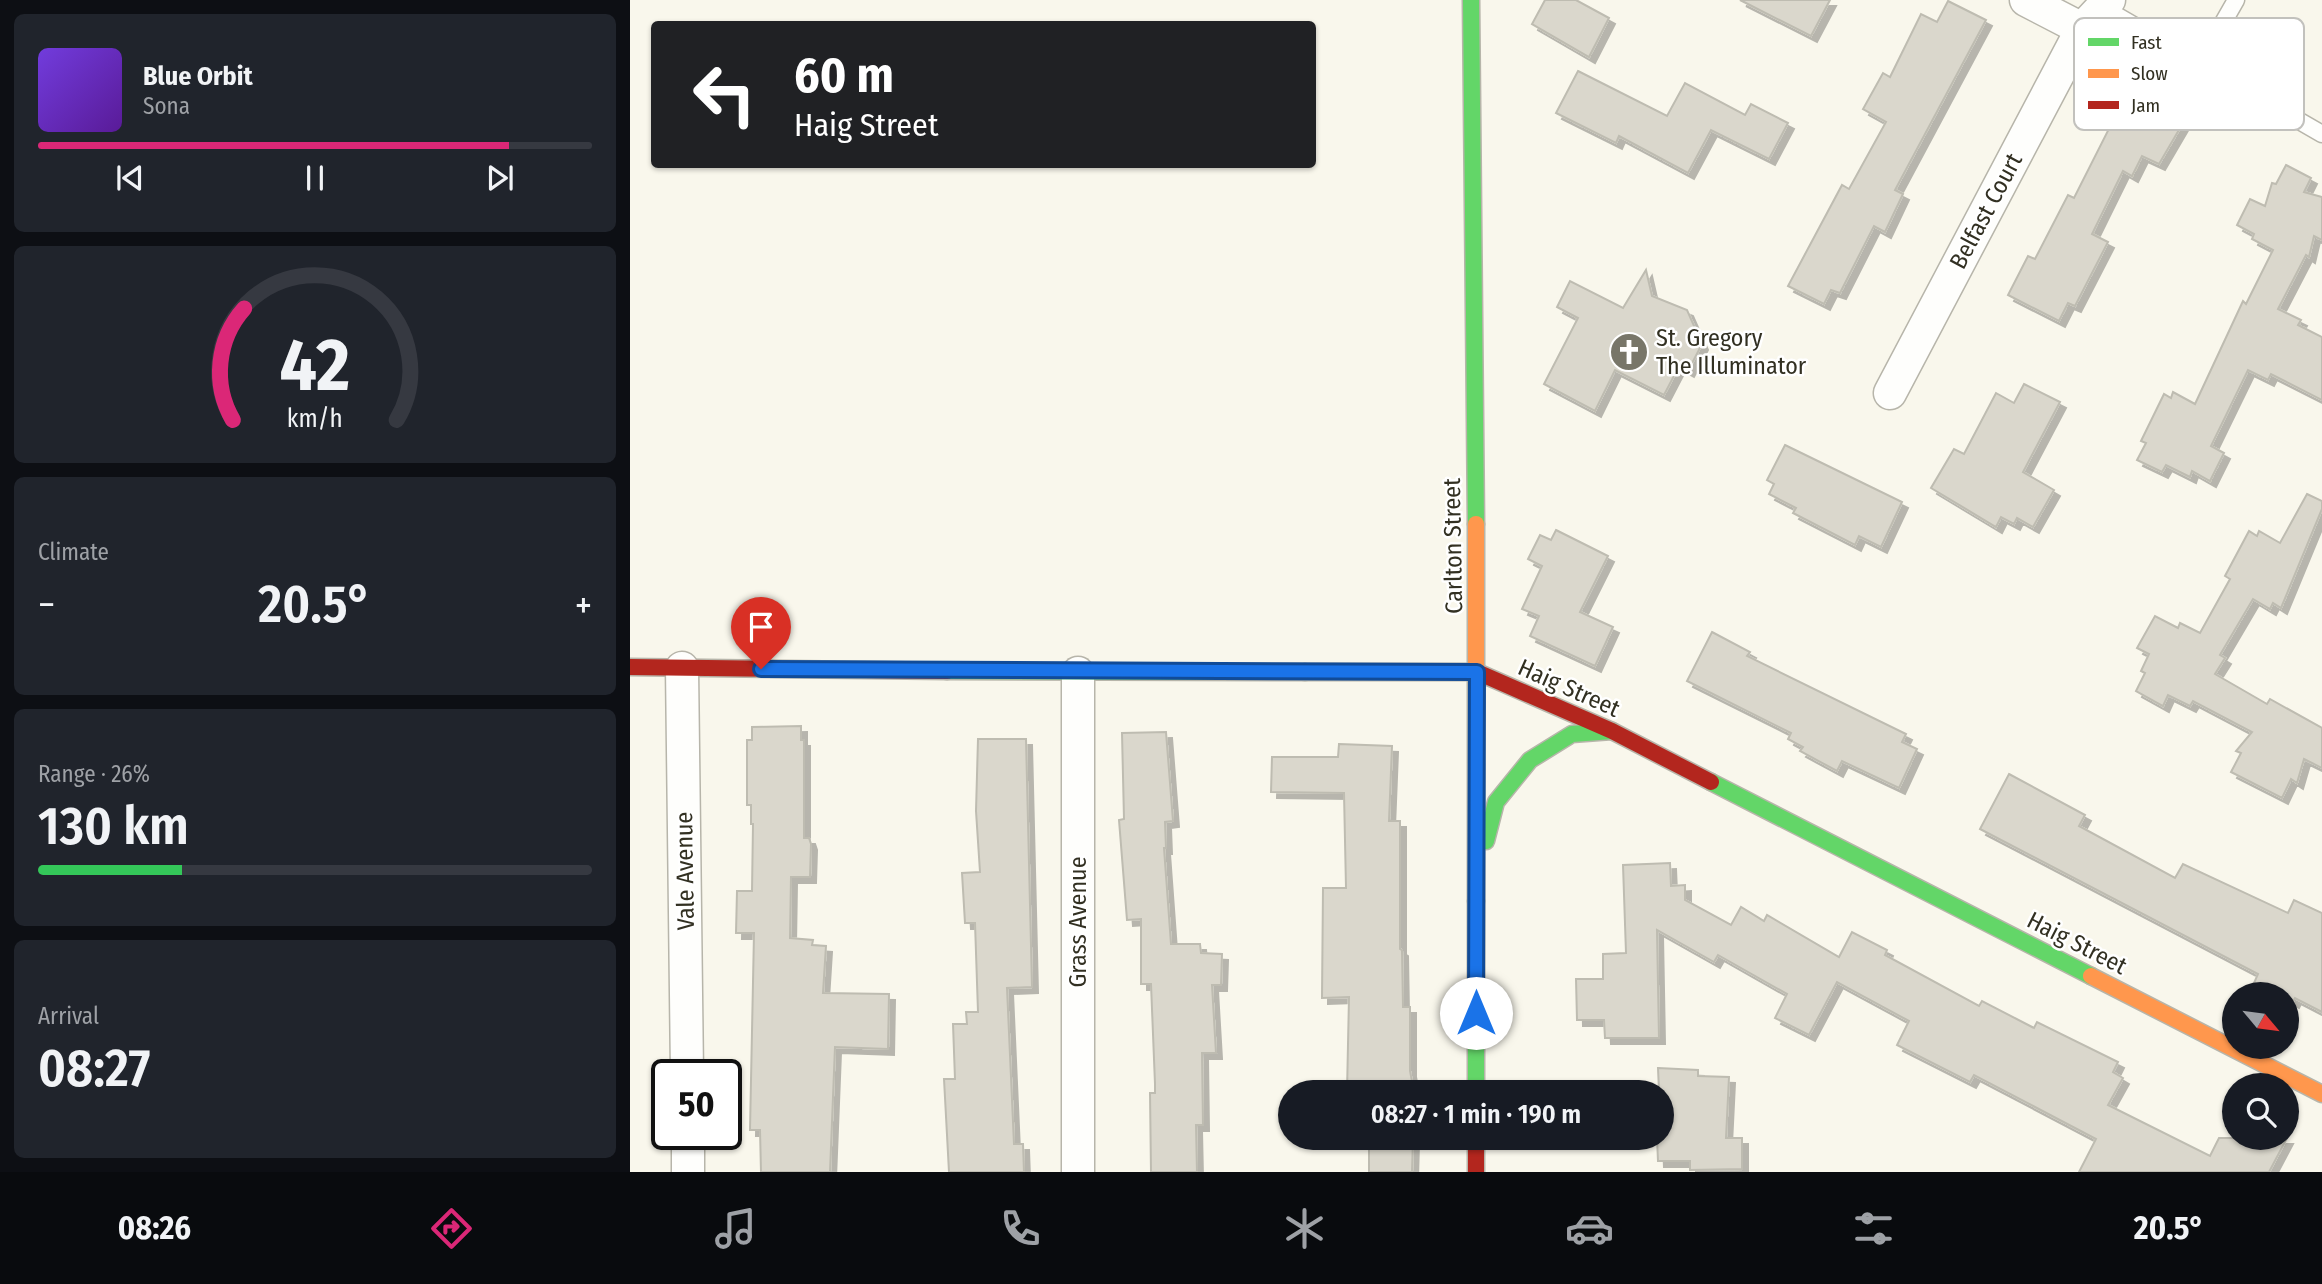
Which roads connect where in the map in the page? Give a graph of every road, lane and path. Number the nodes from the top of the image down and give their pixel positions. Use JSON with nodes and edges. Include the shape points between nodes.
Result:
{"nodes":[{"id":1,"x":1471,"y":0,"type":"edge"},
{"id":2,"x":2026,"y":0,"type":"edge"},
{"id":3,"x":2236,"y":0,"type":"edge"},
{"id":4,"x":2098,"y":12,"type":"edge"},
{"id":5,"x":2226,"y":18,"type":"edge"},
{"id":6,"x":2074,"y":56,"type":"edge"},
{"id":7,"x":2304,"y":124,"type":"edge"},
{"id":8,"x":2322,"y":134,"type":"edge"},
{"id":9,"x":1889,"y":393,"type":"dead end"},
{"id":10,"x":630,"y":667,"type":"edge"},
{"id":11,"x":682,"y":668,"type":"junction"},
{"id":12,"x":1477,"y":672,"type":"junction"},
{"id":13,"x":1078,"y":673,"type":"junction"},
{"id":14,"x":1612,"y":731,"type":"junction"},
{"id":15,"x":1476,"y":881,"type":"junction"},
{"id":16,"x":687,"y":1059,"type":"edge"},
{"id":17,"x":1476,"y":1080,"type":"edge"},
{"id":18,"x":2322,"y":1094,"type":"edge"},
{"id":19,"x":688,"y":1150,"type":"edge"},
{"id":20,"x":1476,"y":1150,"type":"edge"},
{"id":21,"x":688,"y":1172,"type":"edge"},
{"id":22,"x":1078,"y":1172,"type":"edge"},
{"id":23,"x":1476,"y":1172,"type":"edge"}],
"edges":[{"from":1,"to":12,"type":"street","name":"Carlton Street"},
{"from":2,"to":4,"type":"street"},
{"from":3,"to":5,"type":"lane"},
{"from":6,"to":9,"type":"street","name":"Belfast Court"},
{"from":7,"to":8,"type":"lane"},
{"from":10,"to":11,"type":"street","name":"Haig Street"},
{"from":11,"to":13,"type":"street","name":"Haig Street"},
{"from":11,"to":16,"type":"street","name":"Vale Avenue"},
{"from":12,"to":13,"type":"street","name":"Haig Street"},
{"from":12,"to":14,"type":"street","name":"Haig Street"},
{"from":12,"to":15,"type":"street","name":"Carlton Street"},
{"from":13,"to":22,"type":"street","name":"Grass Avenue"},
{"from":14,"to":15,"type":"street","via":[[1572,734],[1530,760],[1496,802]]},
{"from":14,"to":18,"type":"street","name":"Haig Street"},
{"from":15,"to":17,"type":"street","name":"Carlton Street"},
{"from":19,"to":21,"type":"street"},
{"from":20,"to":23,"type":"street"}]}
